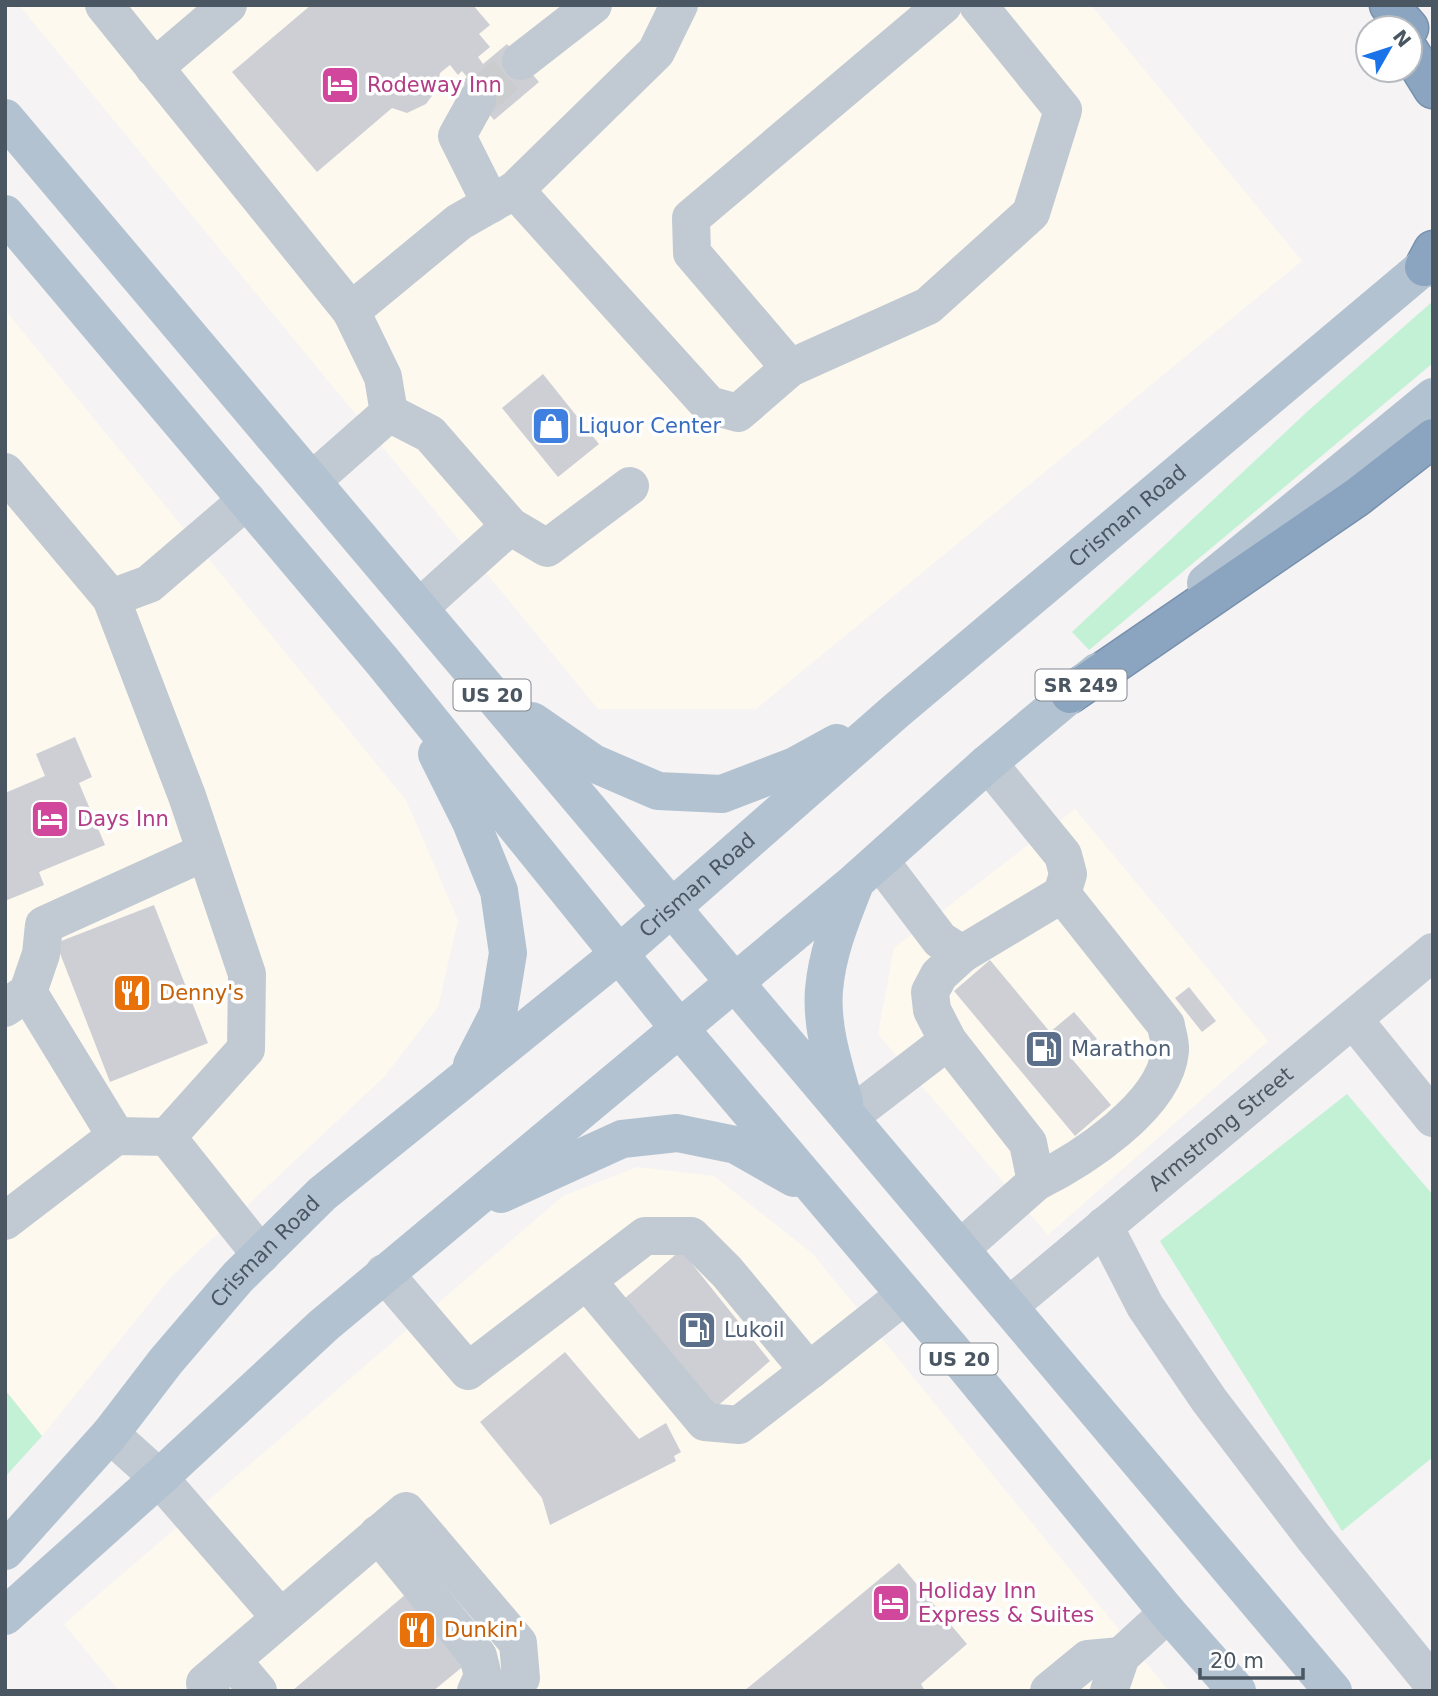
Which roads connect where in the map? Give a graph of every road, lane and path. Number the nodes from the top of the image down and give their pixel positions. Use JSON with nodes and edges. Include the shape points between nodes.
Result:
{"nodes":[{"id":1,"x":104,"y":5,"type":"edge"},
{"id":2,"x":228,"y":5,"type":"edge"},
{"id":3,"x":593,"y":5,"type":"edge"},
{"id":4,"x":679,"y":5,"type":"edge"},
{"id":5,"x":943,"y":5,"type":"edge"},
{"id":6,"x":978,"y":5,"type":"edge"},
{"id":7,"x":522,"y":61,"type":"tunnel mouth"},
{"id":8,"x":154,"y":68,"type":"junction"},
{"id":9,"x":477,"y":100,"type":"tunnel mouth"},
{"id":10,"x":5,"y":118,"type":"edge"},
{"id":11,"x":503,"y":197,"type":"junction"},
{"id":12,"x":5,"y":214,"type":"edge"},
{"id":13,"x":1430,"y":258,"type":"edge"},
{"id":14,"x":351,"y":311,"type":"junction"},
{"id":15,"x":790,"y":368,"type":"junction"},
{"id":16,"x":1433,"y":397,"type":"edge"},
{"id":17,"x":389,"y":413,"type":"junction"},
{"id":18,"x":1433,"y":438,"type":"edge"},
{"id":19,"x":5,"y":472,"type":"edge"},
{"id":20,"x":312,"y":481,"type":"junction"},
{"id":21,"x":630,"y":486,"type":"dead end"},
{"id":22,"x":247,"y":500,"type":"junction"},
{"id":23,"x":510,"y":527,"type":"junction"},
{"id":24,"x":111,"y":598,"type":"junction"},
{"id":25,"x":419,"y":608,"type":"junction"},
{"id":26,"x":383,"y":662,"type":"junction"},
{"id":27,"x":491,"y":693,"type":"junction"},
{"id":28,"x":1070,"y":694,"type":"junction"},
{"id":29,"x":897,"y":710,"type":"junction"},
{"id":30,"x":988,"y":763,"type":"junction"},
{"id":31,"x":205,"y":852,"type":"junction"},
{"id":32,"x":867,"y":871,"type":"junction"},
{"id":33,"x":1062,"y":894,"type":"junction"},
{"id":34,"x":672,"y":909,"type":"junction"},
{"id":35,"x":1433,"y":952,"type":"edge"},
{"id":36,"x":619,"y":954,"type":"junction"},
{"id":37,"x":962,"y":954,"type":"junction"},
{"id":38,"x":735,"y":981,"type":"junction"},
{"id":39,"x":17,"y":1000,"type":"edge"},
{"id":40,"x":1353,"y":1019,"type":"junction"},
{"id":41,"x":679,"y":1028,"type":"junction"},
{"id":42,"x":948,"y":1041,"type":"junction"},
{"id":43,"x":466,"y":1078,"type":"junction"},
{"id":44,"x":849,"y":1117,"type":"junction"},
{"id":45,"x":1433,"y":1118,"type":"edge"},
{"id":46,"x":116,"y":1136,"type":"junction"},
{"id":47,"x":167,"y":1137,"type":"junction"},
{"id":48,"x":1036,"y":1182,"type":"junction"},
{"id":49,"x":817,"y":1191,"type":"junction"},
{"id":50,"x":458,"y":1214,"type":"junction"},
{"id":51,"x":5,"y":1221,"type":"edge"},
{"id":52,"x":1104,"y":1226,"type":"junction"},
{"id":53,"x":961,"y":1250,"type":"junction"},
{"id":54,"x":261,"y":1255,"type":"junction"},
{"id":55,"x":384,"y":1273,"type":"junction"},
{"id":56,"x":587,"y":1281,"type":"junction"},
{"id":57,"x":905,"y":1295,"type":"junction"},
{"id":58,"x":1009,"y":1306,"type":"junction"},
{"id":59,"x":809,"y":1371,"type":"junction"},
{"id":60,"x":110,"y":1434,"type":"junction"},
{"id":61,"x":159,"y":1478,"type":"junction"},
{"id":62,"x":378,"y":1534,"type":"junction"},
{"id":63,"x":5,"y":1551,"type":"edge"},
{"id":64,"x":1168,"y":1613,"type":"junction"},
{"id":65,"x":5,"y":1616,"type":"edge"},
{"id":66,"x":280,"y":1617,"type":"junction"},
{"id":67,"x":1115,"y":1673,"type":"edge"},
{"id":68,"x":222,"y":1675,"type":"edge"},
{"id":69,"x":1433,"y":1684,"type":"edge"},
{"id":70,"x":258,"y":1691,"type":"edge"},
{"id":71,"x":476,"y":1691,"type":"edge"},
{"id":72,"x":506,"y":1691,"type":"edge"},
{"id":73,"x":1049,"y":1691,"type":"edge"},
{"id":74,"x":1237,"y":1691,"type":"edge"},
{"id":75,"x":1333,"y":1691,"type":"edge"}],
"edges":[{"from":1,"to":8,"type":"street"},
{"from":2,"to":8,"type":"street"},
{"from":3,"to":7,"type":"street"},
{"from":4,"to":11,"type":"street","via":[[656,52]]},
{"from":5,"to":15,"type":"street","via":[[691,218],[692,253]]},
{"from":6,"to":15,"type":"street","via":[[1063,110],[1031,213],[928,306]]},
{"from":8,"to":14,"type":"street"},
{"from":9,"to":11,"type":"street","via":[[457,136]]},
{"from":10,"to":20,"type":"main road","number":"US 20"},
{"from":11,"to":14,"type":"street","via":[[459,222]]},
{"from":11,"to":15,"type":"street","via":[[709,405],[738,413]]},
{"from":12,"to":22,"type":"main road","number":"US 20"},
{"from":13,"to":29,"type":"main road","name":"Crisman Road"},
{"from":14,"to":17,"type":"street","via":[[383,377]]},
{"from":16,"to":28,"type":"main road","number":"SR 249"},
{"from":17,"to":20,"type":"street"},
{"from":17,"to":23,"type":"street","via":[[430,434]]},
{"from":18,"to":28,"type":"highway","via":[[1357,497]]},
{"from":19,"to":24,"type":"street"},
{"from":20,"to":25,"type":"main road","number":"US 20"},
{"from":21,"to":23,"type":"street","via":[[547,548]]},
{"from":22,"to":24,"type":"street","via":[[149,584]]},
{"from":22,"to":26,"type":"main road","number":"US 20"},
{"from":23,"to":25,"type":"street"},
{"from":24,"to":31,"type":"street"},
{"from":25,"to":27,"type":"main road","number":"US 20"},
{"from":26,"to":36,"type":"main road","number":"US 20"},
{"from":26,"to":43,"type":"main road","via":[[429,738],[499,891],[508,953],[498,1014]]},
{"from":27,"to":29,"type":"main road","via":[[593,763],[658,791],[722,794],[795,766]]},
{"from":27,"to":34,"type":"main road","number":"US 20"},
{"from":28,"to":30,"type":"main road","number":"SR 249"},
{"from":29,"to":34,"type":"main road","name":"Crisman Road"},
{"from":30,"to":32,"type":"main road","number":"SR 249"},
{"from":30,"to":33,"type":"street","via":[[1063,855],[1068,874]]},
{"from":31,"to":39,"type":"street","via":[[44,925],[41,954]]},
{"from":31,"to":47,"type":"street","via":[[247,974],[246,1049]]},
{"from":32,"to":37,"type":"street","via":[[940,940]]},
{"from":32,"to":38,"type":"main road","number":"SR 249"},
{"from":32,"to":44,"type":"main road","via":[[834,938],[824,991],[829,1050]]},
{"from":33,"to":37,"type":"street"},
{"from":33,"to":48,"type":"street","via":[[1166,1025],[1170,1051],[1163,1076],[1147,1102],[1095,1147]]},
{"from":34,"to":36,"type":"main road","name":"Crisman Road"},
{"from":34,"to":38,"type":"main road","number":"US 20"},
{"from":35,"to":40,"type":"street","name":"Armstrong Street"},
{"from":36,"to":41,"type":"main road","number":"US 20"},
{"from":36,"to":43,"type":"main road","name":"Crisman Road"},
{"from":37,"to":42,"type":"street","via":[[939,975],[930,992],[932,1010]]},
{"from":38,"to":41,"type":"main road","number":"SR 249"},
{"from":38,"to":44,"type":"main road","number":"US 20"},
{"from":39,"to":46,"type":"street"},
{"from":40,"to":45,"type":"street"},
{"from":40,"to":52,"type":"street","name":"Armstrong Street"},
{"from":41,"to":49,"type":"main road","number":"US 20"},
{"from":41,"to":50,"type":"main road"},
{"from":42,"to":44,"type":"street"},
{"from":42,"to":48,"type":"street","via":[[1028,1143]]},
{"from":43,"to":54,"type":"main road","name":"Crisman Road","via":[[322,1195]]},
{"from":44,"to":53,"type":"main road","number":"US 20"},
{"from":46,"to":47,"type":"street"},
{"from":46,"to":51,"type":"street"},
{"from":47,"to":54,"type":"street"},
{"from":48,"to":53,"type":"street"},
{"from":49,"to":50,"type":"main road","via":[[736,1145],[677,1133],[622,1139]]},
{"from":49,"to":57,"type":"main road","number":"US 20"},
{"from":50,"to":55,"type":"main road"},
{"from":52,"to":58,"type":"street","name":"Armstrong Street"},
{"from":52,"to":69,"type":"street","via":[[1145,1307],[1209,1400]]},
{"from":53,"to":58,"type":"main road","number":"US 20"},
{"from":54,"to":60,"type":"main road","name":"Crisman Road","via":[[166,1361]]},
{"from":55,"to":56,"type":"street","via":[[468,1371]]},
{"from":55,"to":61,"type":"main road"},
{"from":56,"to":59,"type":"street","via":[[645,1236],[691,1236]]},
{"from":56,"to":59,"type":"street","via":[[705,1422],[739,1425]]},
{"from":57,"to":59,"type":"street"},
{"from":57,"to":64,"type":"main road","number":"US 20"},
{"from":58,"to":75,"type":"main road","number":"US 20"},
{"from":60,"to":61,"type":"street"},
{"from":60,"to":63,"type":"main road","name":"Crisman Road"},
{"from":61,"to":65,"type":"main road"},
{"from":61,"to":66,"type":"street"},
{"from":62,"to":66,"type":"street"},
{"from":62,"to":71,"type":"street","via":[[478,1656],[483,1676]]},
{"from":62,"to":72,"type":"street","via":[[405,1511],[518,1643],[521,1678]]},
{"from":64,"to":67,"type":"street"},
{"from":64,"to":74,"type":"main road","number":"US 20"},
{"from":66,"to":68,"type":"street"},
{"from":67,"to":73,"type":"street","via":[[1088,1659]]},
{"from":68,"to":70,"type":"street"}]}
